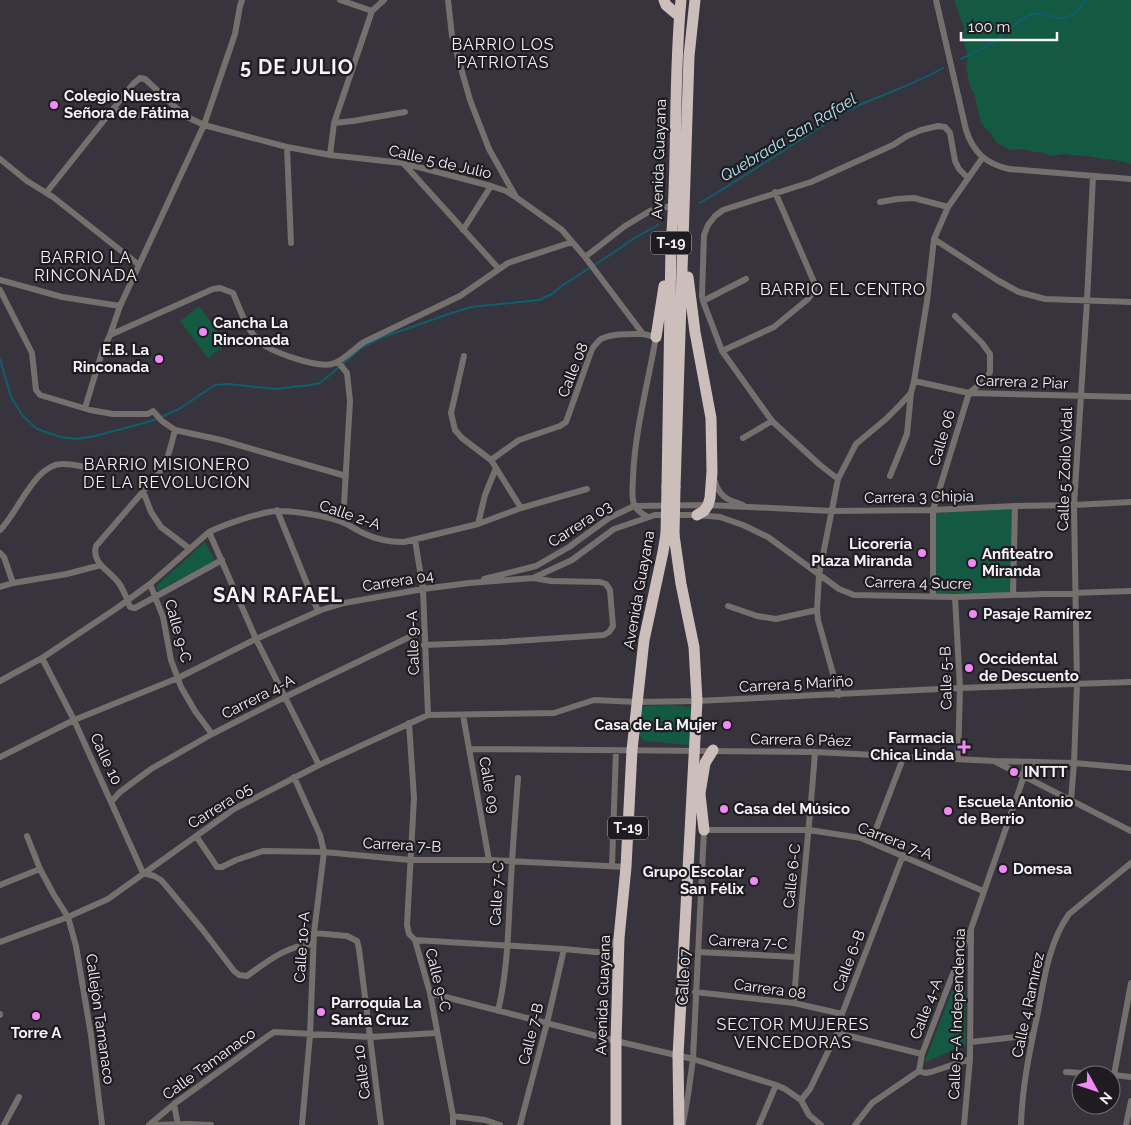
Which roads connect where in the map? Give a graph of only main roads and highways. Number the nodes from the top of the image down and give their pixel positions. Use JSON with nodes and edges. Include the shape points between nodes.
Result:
{"nodes":[{"id":1,"x":664,"y":0,"type":"edge"},
{"id":2,"x":681,"y":0,"type":"edge"},
{"id":3,"x":695,"y":0,"type":"edge"},
{"id":4,"x":679,"y":16,"type":"junction"},
{"id":5,"x":684,"y":244,"type":"junction"},
{"id":6,"x":671,"y":245,"type":"junction"},
{"id":7,"x":656,"y":337,"type":"road end"},
{"id":8,"x":671,"y":487,"type":"junction"},
{"id":9,"x":697,"y":515,"type":"road end"},
{"id":10,"x":670,"y":534,"type":"junction"},
{"id":11,"x":713,"y":750,"type":"road end"},
{"id":12,"x":694,"y":771,"type":"junction"},
{"id":13,"x":700,"y":793,"type":"junction"},
{"id":14,"x":691,"y":814,"type":"junction"},
{"id":15,"x":704,"y":830,"type":"road end"},
{"id":16,"x":616,"y":1125,"type":"edge"},
{"id":17,"x":679,"y":1125,"type":"edge"}],
"edges":[{"from":1,"to":4,"type":"highway"},
{"from":2,"to":4,"type":"highway","name":"Avenida Guayana","number":"T-19"},
{"from":3,"to":5,"type":"highway","name":"Avenida Guayana","number":"T-19","via":[[689,56]]},
{"from":4,"to":6,"type":"highway","name":"Avenida Guayana","number":"T-19"},
{"from":5,"to":8,"type":"highway","name":"Avenida Guayana","number":"T-19"},
{"from":5,"to":9,"type":"highway","via":[[695,332],[711,418],[710,498],[708,506]]},
{"from":6,"to":7,"type":"highway"},
{"from":6,"to":8,"type":"highway","name":"Avenida Guayana","number":"T-19"},
{"from":8,"to":10,"type":"highway","name":"Avenida Guayana","number":"T-19","bridge":true},
{"from":10,"to":12,"type":"highway","name":"Avenida Guayana","number":"T-19","via":[[694,647],[697,701]]},
{"from":10,"to":16,"type":"highway","name":"Avenida Guayana","number":"T-19","via":[[644,640],[632,750],[619,938]]},
{"from":11,"to":13,"type":"highway","via":[[705,763]]},
{"from":12,"to":13,"type":"highway"},
{"from":12,"to":14,"type":"highway","name":"Avenida Guayana","number":"T-19"},
{"from":13,"to":14,"type":"highway"},
{"from":13,"to":15,"type":"highway"},
{"from":14,"to":17,"type":"highway","name":"Avenida Guayana","number":"T-19","via":[[678,1056]]}]}
